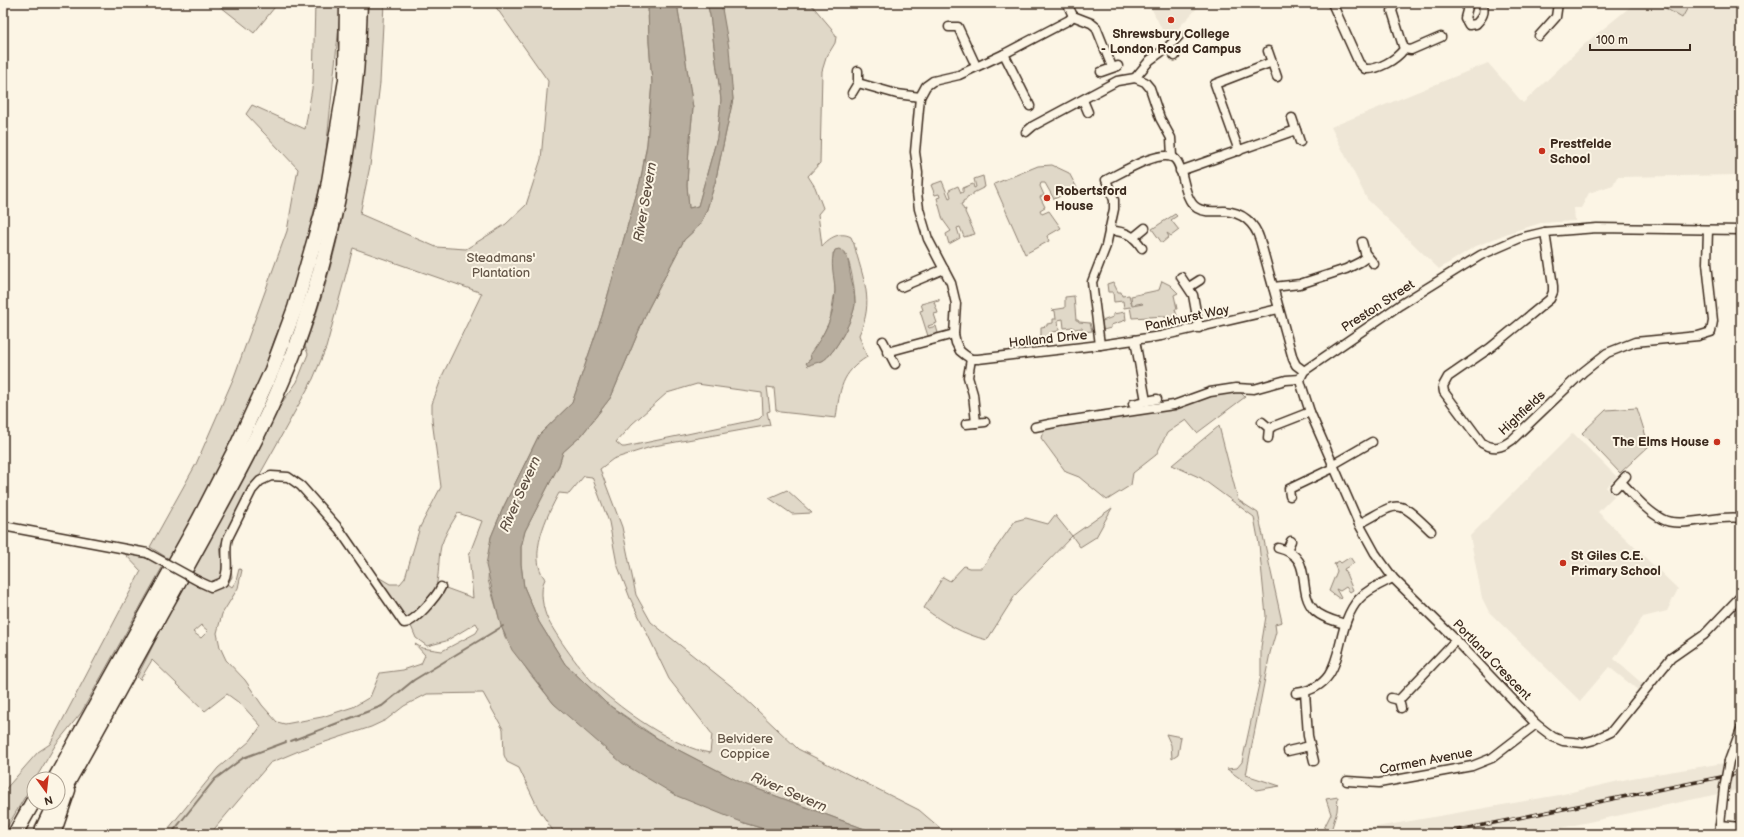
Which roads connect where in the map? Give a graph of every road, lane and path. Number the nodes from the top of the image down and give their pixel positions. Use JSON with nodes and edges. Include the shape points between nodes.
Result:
{"nodes":[{"id":1,"x":347,"y":3,"type":"edge"},
{"id":2,"x":360,"y":3,"type":"edge"},
{"id":3,"x":1067,"y":3,"type":"edge"},
{"id":4,"x":1332,"y":3,"type":"edge"},
{"id":5,"x":1395,"y":3,"type":"edge"},
{"id":6,"x":1469,"y":3,"type":"edge"},
{"id":7,"x":1482,"y":3,"type":"edge"},
{"id":8,"x":1558,"y":3,"type":"edge"},
{"id":9,"x":1072,"y":16,"type":"junction"},
{"id":10,"x":949,"y":27,"type":"dead end"},
{"id":11,"x":1179,"y":36,"type":"dead end"},
{"id":12,"x":1539,"y":36,"type":"dead end"},
{"id":13,"x":1441,"y":37,"type":"dead end"},
{"id":14,"x":1168,"y":47,"type":"junction"},
{"id":15,"x":1404,"y":49,"type":"junction"},
{"id":16,"x":1268,"y":51,"type":"dead end"},
{"id":17,"x":1004,"y":54,"type":"junction"},
{"id":18,"x":1175,"y":56,"type":"dead end"},
{"id":19,"x":1272,"y":62,"type":"junction"},
{"id":20,"x":976,"y":66,"type":"junction"},
{"id":21,"x":858,"y":71,"type":"dead end"},
{"id":22,"x":1101,"y":72,"type":"dead end"},
{"id":23,"x":1277,"y":77,"type":"dead end"},
{"id":24,"x":1135,"y":78,"type":"junction"},
{"id":25,"x":858,"y":82,"type":"junction"},
{"id":26,"x":852,"y":93,"type":"dead end"},
{"id":27,"x":920,"y":97,"type":"junction"},
{"id":28,"x":1083,"y":100,"type":"junction"},
{"id":29,"x":1030,"y":106,"type":"dead end"},
{"id":30,"x":1088,"y":112,"type":"dead end"},
{"id":31,"x":1292,"y":118,"type":"dead end"},
{"id":32,"x":1296,"y":130,"type":"junction"},
{"id":33,"x":1026,"y":132,"type":"dead end"},
{"id":34,"x":1300,"y":142,"type":"dead end"},
{"id":35,"x":1239,"y":151,"type":"junction"},
{"id":36,"x":1172,"y":157,"type":"junction"},
{"id":37,"x":1180,"y":171,"type":"junction"},
{"id":38,"x":1145,"y":228,"type":"dead end"},
{"id":39,"x":1109,"y":230,"type":"junction"},
{"id":40,"x":1708,"y":230,"type":"junction"},
{"id":41,"x":1741,"y":230,"type":"edge"},
{"id":42,"x":1545,"y":232,"type":"junction"},
{"id":43,"x":1134,"y":237,"type":"junction"},
{"id":44,"x":1362,"y":242,"type":"dead end"},
{"id":45,"x":1142,"y":248,"type":"dead end"},
{"id":46,"x":1367,"y":257,"type":"junction"},
{"id":47,"x":1374,"y":264,"type":"dead end"},
{"id":48,"x":944,"y":269,"type":"junction"},
{"id":49,"x":1181,"y":277,"type":"dead end"},
{"id":50,"x":1200,"y":280,"type":"dead end"},
{"id":51,"x":902,"y":287,"type":"dead end"},
{"id":52,"x":1189,"y":287,"type":"junction"},
{"id":53,"x":1273,"y":288,"type":"junction"},
{"id":54,"x":1278,"y":309,"type":"junction"},
{"id":55,"x":1199,"y":328,"type":"junction"},
{"id":56,"x":954,"y":334,"type":"junction"},
{"id":57,"x":1135,"y":340,"type":"junction"},
{"id":58,"x":883,"y":341,"type":"dead end"},
{"id":59,"x":1100,"y":345,"type":"junction"},
{"id":60,"x":887,"y":352,"type":"junction"},
{"id":61,"x":971,"y":358,"type":"junction"},
{"id":62,"x":895,"y":364,"type":"dead end"},
{"id":63,"x":1304,"y":371,"type":"junction"},
{"id":64,"x":1300,"y":379,"type":"junction"},
{"id":65,"x":1157,"y":399,"type":"dead end"},
{"id":66,"x":1146,"y":401,"type":"junction"},
{"id":67,"x":1134,"y":404,"type":"dead end"},
{"id":68,"x":1310,"y":412,"type":"junction"},
{"id":69,"x":1262,"y":422,"type":"dead end"},
{"id":70,"x":966,"y":424,"type":"dead end"},
{"id":71,"x":1035,"y":427,"type":"dead end"},
{"id":72,"x":1269,"y":428,"type":"junction"},
{"id":73,"x":1268,"y":438,"type":"dead end"},
{"id":74,"x":1372,"y":442,"type":"dead end"},
{"id":75,"x":1333,"y":467,"type":"junction"},
{"id":76,"x":1615,"y":488,"type":"dead end"},
{"id":77,"x":1288,"y":490,"type":"dead end"},
{"id":78,"x":1741,"y":518,"type":"edge"},
{"id":79,"x":1358,"y":524,"type":"junction"},
{"id":80,"x":3,"y":526,"type":"edge"},
{"id":81,"x":1426,"y":530,"type":"dead end"},
{"id":82,"x":1291,"y":541,"type":"dead end"},
{"id":83,"x":1278,"y":548,"type":"dead end"},
{"id":84,"x":1287,"y":550,"type":"junction"},
{"id":85,"x":1393,"y":578,"type":"junction"},
{"id":86,"x":441,"y":587,"type":"dead end"},
{"id":87,"x":1741,"y":596,"type":"edge"},
{"id":88,"x":1345,"y":624,"type":"junction"},
{"id":89,"x":1456,"y":640,"type":"junction"},
{"id":90,"x":114,"y":672,"type":"junction"},
{"id":91,"x":1305,"y":692,"type":"junction"},
{"id":92,"x":1296,"y":693,"type":"dead end"},
{"id":93,"x":1397,"y":702,"type":"dead end"},
{"id":94,"x":1536,"y":724,"type":"junction"},
{"id":95,"x":1741,"y":729,"type":"edge"},
{"id":96,"x":1310,"y":746,"type":"junction"},
{"id":97,"x":1288,"y":751,"type":"dead end"},
{"id":98,"x":1314,"y":761,"type":"dead end"},
{"id":99,"x":76,"y":767,"type":"junction"},
{"id":100,"x":51,"y":771,"type":"edge"},
{"id":101,"x":59,"y":771,"type":"edge"},
{"id":102,"x":1347,"y":781,"type":"dead end"},
{"id":103,"x":66,"y":784,"type":"edge"},
{"id":104,"x":28,"y":811,"type":"edge"},
{"id":105,"x":36,"y":811,"type":"edge"},
{"id":106,"x":51,"y":811,"type":"edge"},
{"id":107,"x":1720,"y":825,"type":"junction"},
{"id":108,"x":1741,"y":827,"type":"edge"},
{"id":109,"x":15,"y":834,"type":"edge"},
{"id":110,"x":22,"y":834,"type":"edge"},
{"id":111,"x":42,"y":834,"type":"edge"},
{"id":112,"x":53,"y":834,"type":"edge"},
{"id":113,"x":1719,"y":834,"type":"edge"}],
"edges":[{"from":1,"to":90,"type":"highway","via":[[346,80],[322,214],[295,308],[272,370],[238,444],[199,520]]},
{"from":2,"to":99,"type":"highway","via":[[356,82],[339,197],[315,290],[300,336],[263,423],[234,480]]},
{"from":3,"to":9,"type":"street"},
{"from":4,"to":15,"type":"street","via":[[1359,63],[1365,69],[1372,69],[1392,60]]},
{"from":5,"to":15,"type":"street","via":[[1392,11]]},
{"from":6,"to":7,"type":"street","via":[[1465,18],[1469,25],[1476,24],[1482,17]]},
{"from":8,"to":12,"type":"street","via":[[1556,18]]},
{"from":9,"to":17,"type":"street","via":[[1069,20]]},
{"from":9,"to":22,"type":"street","via":[[1091,22],[1096,27],[1115,67]]},
{"from":10,"to":20,"type":"street","via":[[958,27]]},
{"from":11,"to":14,"type":"street"},
{"from":13,"to":15,"type":"street","via":[[1411,50]]},
{"from":14,"to":18,"type":"street"},
{"from":14,"to":24,"type":"street","via":[[1150,60]]},
{"from":16,"to":19,"type":"street"},
{"from":17,"to":20,"type":"street"},
{"from":17,"to":29,"type":"street"},
{"from":19,"to":23,"type":"street"},
{"from":19,"to":35,"type":"street","via":[[1215,84]]},
{"from":20,"to":27,"type":"street","via":[[933,81],[926,86]]},
{"from":21,"to":25,"type":"street"},
{"from":24,"to":28,"type":"street","via":[[1118,81]]},
{"from":24,"to":36,"type":"street","via":[[1145,82],[1150,88],[1160,118],[1171,138]]},
{"from":25,"to":26,"type":"street"},
{"from":25,"to":27,"type":"street","via":[[898,94]]},
{"from":27,"to":48,"type":"street","via":[[915,152],[918,202],[928,239]]},
{"from":28,"to":30,"type":"street"},
{"from":28,"to":33,"type":"street"},
{"from":31,"to":32,"type":"street"},
{"from":32,"to":34,"type":"street"},
{"from":32,"to":35,"type":"street"},
{"from":35,"to":37,"type":"street"},
{"from":36,"to":37,"type":"street","via":[[1179,164]]},
{"from":36,"to":39,"type":"street","name":"Holland Drive","via":[[1151,159],[1106,180],[1115,204]]},
{"from":37,"to":53,"type":"street","via":[[1190,202],[1197,208],[1233,213],[1252,224],[1260,240]]},
{"from":38,"to":43,"type":"street"},
{"from":39,"to":43,"type":"street"},
{"from":39,"to":59,"type":"street","name":"Holland Drive","via":[[1103,255],[1092,282]]},
{"from":40,"to":41,"type":"street","name":"Preston Street"},
{"from":40,"to":42,"type":"street","name":"Preston Street","via":[[1597,228]]},
{"from":40,"to":42,"type":"street","name":"Highfields","via":[[1707,263],[1713,321],[1711,332],[1698,336],[1635,342],[1607,353],[1583,372],[1512,440],[1495,448],[1482,443],[1444,392],[1444,382],[1550,299],[1553,286]]},
{"from":42,"to":63,"type":"street","name":"Preston Street","via":[[1520,238],[1482,255],[1400,305]]},
{"from":43,"to":45,"type":"street"},
{"from":44,"to":46,"type":"street"},
{"from":46,"to":47,"type":"street"},
{"from":46,"to":53,"type":"street","via":[[1353,266],[1300,284]]},
{"from":48,"to":51,"type":"street"},
{"from":48,"to":56,"type":"street","via":[[951,283],[956,304]]},
{"from":49,"to":52,"type":"street"},
{"from":50,"to":52,"type":"street"},
{"from":52,"to":55,"type":"street"},
{"from":53,"to":54,"type":"street"},
{"from":54,"to":55,"type":"street","name":"Pankhurst Way"},
{"from":54,"to":63,"type":"street","via":[[1293,359]]},
{"from":55,"to":57,"type":"street","name":"Pankhurst Way"},
{"from":56,"to":60,"type":"street"},
{"from":56,"to":61,"type":"street","via":[[960,351]]},
{"from":57,"to":59,"type":"street","name":"Pankhurst Way"},
{"from":57,"to":66,"type":"street"},
{"from":58,"to":60,"type":"street"},
{"from":59,"to":61,"type":"street","name":"Holland Drive"},
{"from":60,"to":62,"type":"street"},
{"from":61,"to":70,"type":"street","via":[[968,377],[980,423]]},
{"from":63,"to":64,"type":"street","name":"Preston Street"},
{"from":64,"to":68,"type":"street","name":"Portland Crescent"},
{"from":64,"to":71,"type":"street","via":[[1254,389],[1236,388],[1210,392],[1174,405]]},
{"from":65,"to":66,"type":"street"},
{"from":66,"to":67,"type":"street"},
{"from":68,"to":72,"type":"street"},
{"from":68,"to":75,"type":"street","name":"Portland Crescent"},
{"from":69,"to":72,"type":"street"},
{"from":72,"to":73,"type":"street"},
{"from":74,"to":75,"type":"street","via":[[1362,443]]},
{"from":75,"to":77,"type":"street"},
{"from":75,"to":79,"type":"street","name":"Portland Crescent"},
{"from":76,"to":78,"type":"street","via":[[1624,479],[1656,516],[1668,522]]},
{"from":79,"to":81,"type":"street","via":[[1394,506],[1408,509]]},
{"from":79,"to":85,"type":"street","name":"Portland Crescent"},
{"from":80,"to":86,"type":"street","bridge":true,"via":[[146,553],[211,586],[223,582],[228,570],[226,544],[252,490],[264,478],[281,476],[296,482],[330,517],[404,623],[412,620],[436,596]]},
{"from":82,"to":84,"type":"street"},
{"from":83,"to":84,"type":"street"},
{"from":84,"to":88,"type":"street","via":[[1300,562],[1307,597],[1315,611]]},
{"from":85,"to":88,"type":"street","via":[[1364,593],[1353,607]]},
{"from":85,"to":89,"type":"street","name":"Portland Crescent"},
{"from":87,"to":94,"type":"street","name":"Portland Crescent","via":[[1704,635],[1670,658],[1612,732],[1594,740],[1573,743],[1553,737]]},
{"from":88,"to":91,"type":"street","via":[[1331,673],[1319,685]]},
{"from":89,"to":93,"type":"street"},
{"from":89,"to":94,"type":"street","name":"Portland Crescent"},
{"from":90,"to":100,"type":"highway"},
{"from":90,"to":101,"type":"highway"},
{"from":91,"to":92,"type":"street"},
{"from":91,"to":96,"type":"street"},
{"from":94,"to":102,"type":"street","name":"Carmen Avenue","via":[[1492,758],[1472,766],[1379,783],[1357,778]]},
{"from":95,"to":107,"type":"street","bridge":true,"via":[[1729,761]]},
{"from":96,"to":97,"type":"street"},
{"from":96,"to":98,"type":"street"},
{"from":99,"to":103,"type":"highway"},
{"from":99,"to":112,"type":"highway"},
{"from":104,"to":109,"type":"highway"},
{"from":105,"to":110,"type":"highway"},
{"from":106,"to":111,"type":"highway"},
{"from":107,"to":108,"type":"street"},
{"from":107,"to":113,"type":"street"}]}
